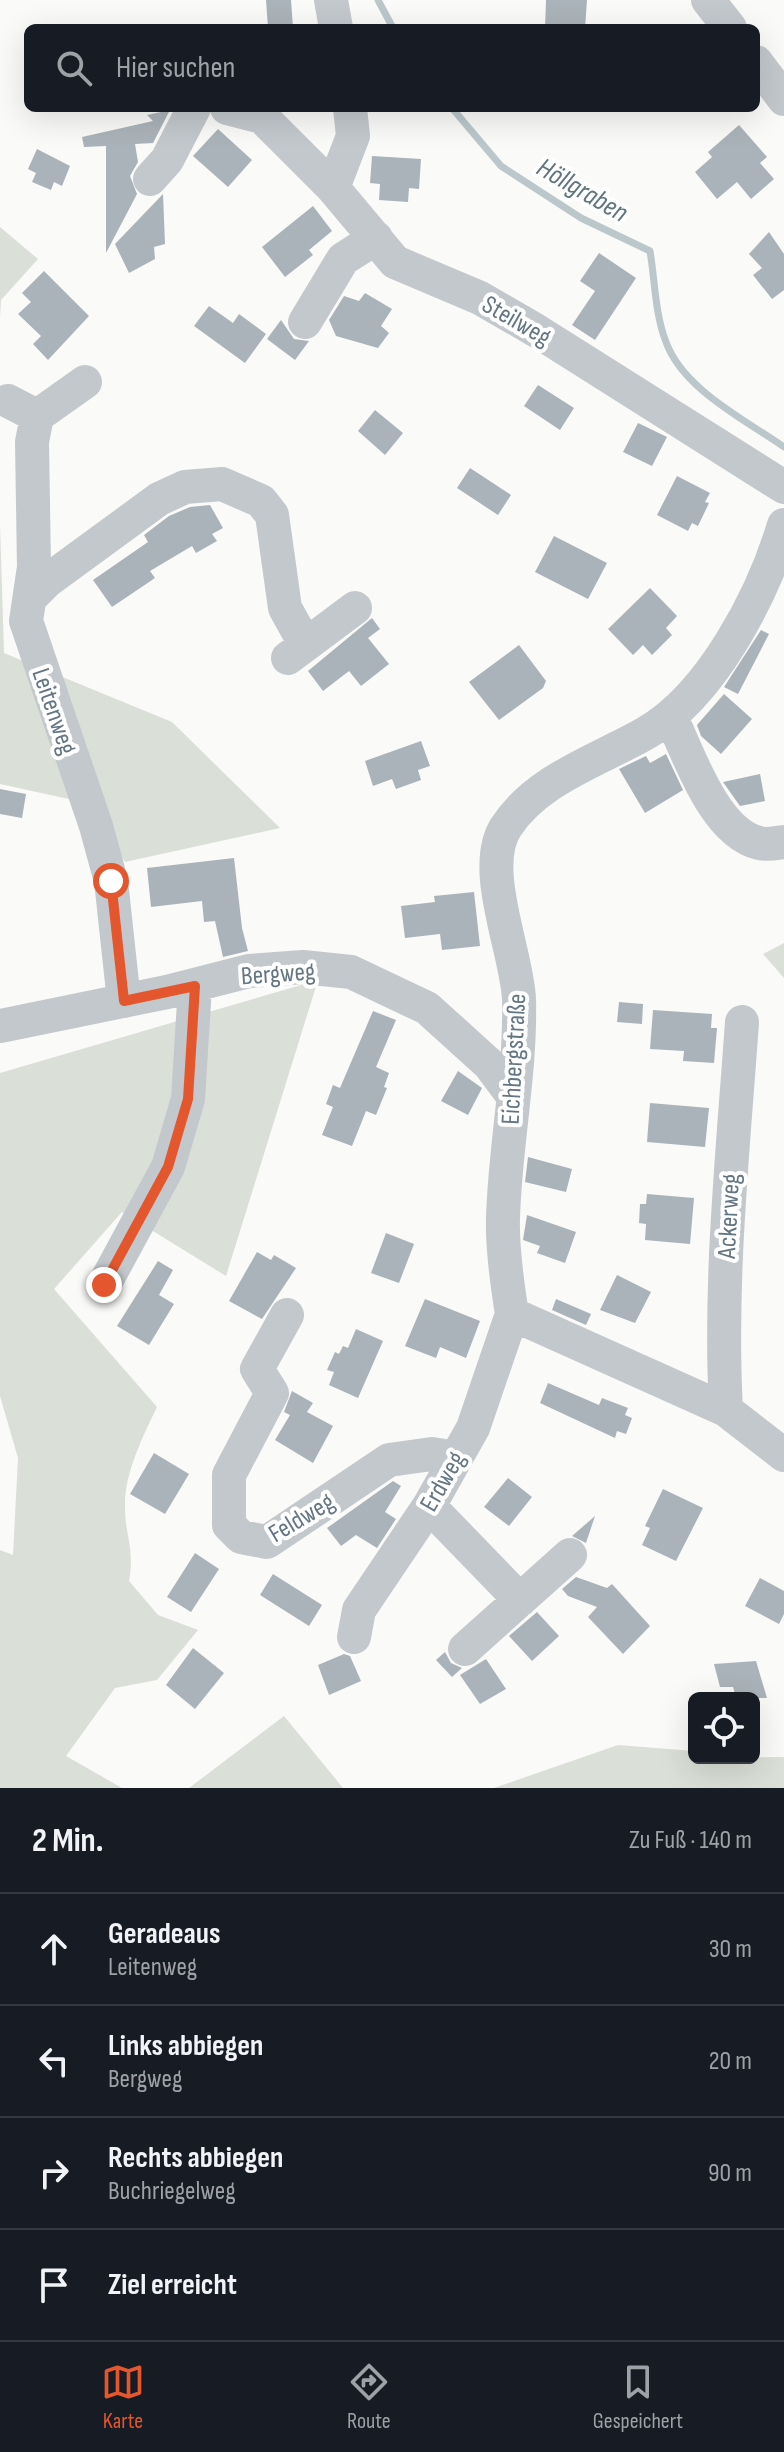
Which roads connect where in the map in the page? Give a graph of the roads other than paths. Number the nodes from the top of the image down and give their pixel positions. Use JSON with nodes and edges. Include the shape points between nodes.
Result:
{"nodes":[{"id":1,"x":331,"y":0,"type":"edge"},
{"id":2,"x":708,"y":0,"type":"edge"},
{"id":3,"x":335,"y":24,"type":"edge"},
{"id":4,"x":727,"y":24,"type":"edge"},
{"id":5,"x":760,"y":67,"type":"edge"},
{"id":6,"x":784,"y":99,"type":"edge"},
{"id":7,"x":192,"y":112,"type":"edge"},
{"id":8,"x":243,"y":112,"type":"edge"},
{"id":9,"x":350,"y":112,"type":"edge"},
{"id":10,"x":150,"y":179,"type":"dead end"},
{"id":11,"x":333,"y":188,"type":"junction"},
{"id":12,"x":376,"y":238,"type":"junction"},
{"id":13,"x":305,"y":322,"type":"dead end"},
{"id":14,"x":85,"y":382,"type":"dead end"},
{"id":15,"x":784,"y":487,"type":"edge"},
{"id":16,"x":784,"y":525,"type":"edge"},
{"id":17,"x":31,"y":597,"type":"junction"},
{"id":18,"x":355,"y":608,"type":"dead end"},
{"id":19,"x":671,"y":717,"type":"junction"},
{"id":20,"x":784,"y":842,"type":"edge"},
{"id":21,"x":195,"y":986,"type":"junction"},
{"id":22,"x":124,"y":1001,"type":"junction"},
{"id":23,"x":742,"y":1022,"type":"dead end"},
{"id":24,"x":1,"y":1027,"type":"edge"},
{"id":25,"x":513,"y":1096,"type":"junction"},
{"id":26,"x":104,"y":1285,"type":"dead end"},
{"id":27,"x":512,"y":1314,"type":"junction"},
{"id":28,"x":287,"y":1315,"type":"dead end"},
{"id":29,"x":726,"y":1410,"type":"junction"},
{"id":30,"x":784,"y":1455,"type":"edge"},
{"id":31,"x":456,"y":1458,"type":"junction"},
{"id":32,"x":429,"y":1506,"type":"junction"},
{"id":33,"x":570,"y":1555,"type":"dead end"},
{"id":34,"x":520,"y":1600,"type":"junction"},
{"id":35,"x":354,"y":1637,"type":"dead end"},
{"id":36,"x":465,"y":1649,"type":"dead end"}],
"edges":[{"from":1,"to":3,"type":"street"},
{"from":2,"to":4,"type":"street"},
{"from":5,"to":6,"type":"street"},
{"from":7,"to":10,"type":"street","via":[[167,160]]},
{"from":8,"to":11,"type":"street","name":"Steilweg","via":[[262,117]]},
{"from":9,"to":11,"type":"street","via":[[353,136]]},
{"from":11,"to":12,"type":"street","name":"Steilweg"},
{"from":12,"to":13,"type":"street","via":[[343,259]]},
{"from":12,"to":15,"type":"street","name":"Steilweg","via":[[395,262],[526,324]]},
{"from":14,"to":17,"type":"street","name":"Leitenweg","via":[[22,408],[32,442]]},
{"from":16,"to":19,"type":"street","name":"Eichbergstraße","via":[[751,605],[697,688]]},
{"from":17,"to":18,"type":"street","via":[[159,499],[185,487],[222,484],[261,501],[272,515],[285,608],[297,651]]},
{"from":17,"to":22,"type":"street","name":"Leitenweg","via":[[29,638],[111,881]]},
{"from":19,"to":20,"type":"street","via":[[728,826],[759,843]]},
{"from":19,"to":25,"type":"street","name":"Eichbergstraße","via":[[585,763],[538,795],[504,830],[496,873],[519,1000]]},
{"from":21,"to":22,"type":"street","name":"Bergweg"},
{"from":21,"to":25,"type":"street","name":"Bergweg","via":[[249,971],[303,967],[351,972],[427,1008],[490,1065]]},
{"from":21,"to":26,"type":"street","via":[[188,1099],[168,1167]]},
{"from":22,"to":24,"type":"street","name":"Bergweg"},
{"from":23,"to":29,"type":"street","name":"Ackerweg","via":[[727,1219]]},
{"from":25,"to":27,"type":"street","name":"Eichbergstraße","via":[[503,1220]]},
{"from":27,"to":29,"type":"street"},
{"from":27,"to":31,"type":"street","name":"Erdweg","via":[[473,1428]]},
{"from":28,"to":31,"type":"street","name":"Feldweg","via":[[257,1369],[272,1393],[229,1475],[229,1525],[241,1537],[267,1542],[389,1460],[432,1454]]},
{"from":29,"to":30,"type":"street"},
{"from":31,"to":32,"type":"street","name":"Erdweg"},
{"from":32,"to":34,"type":"street"},
{"from":32,"to":35,"type":"street","name":"Erdweg","via":[[359,1610]]},
{"from":33,"to":34,"type":"street"},
{"from":34,"to":36,"type":"street"}]}
